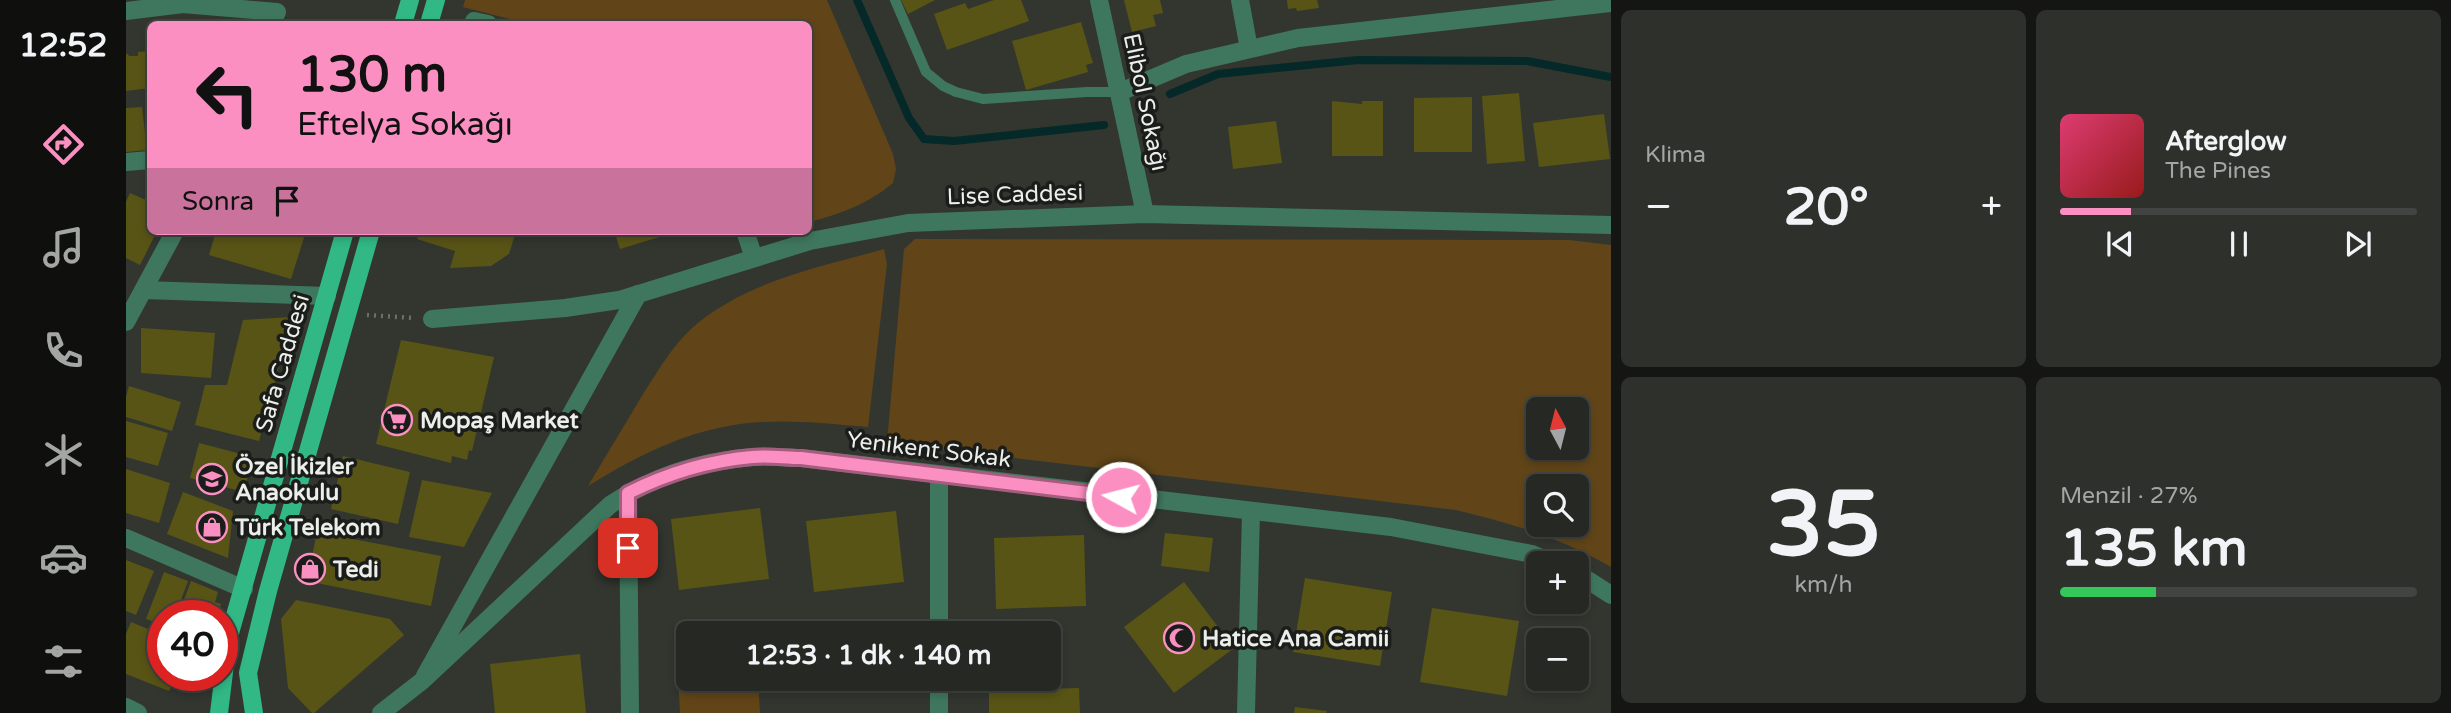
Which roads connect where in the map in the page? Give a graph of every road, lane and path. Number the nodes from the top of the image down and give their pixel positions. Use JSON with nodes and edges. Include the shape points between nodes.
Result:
{"nodes":[{"id":1,"x":410,"y":0,"type":"edge"},
{"id":2,"x":436,"y":0,"type":"edge"},
{"id":3,"x":895,"y":0,"type":"edge"},
{"id":4,"x":1099,"y":0,"type":"edge"},
{"id":5,"x":1240,"y":0,"type":"edge"},
{"id":6,"x":1611,"y":3,"type":"edge"},
{"id":7,"x":1545,"y":5,"type":"edge"},
{"id":8,"x":126,"y":10,"type":"edge"},
{"id":9,"x":274,"y":18,"type":"edge"},
{"id":10,"x":404,"y":21,"type":"edge"},
{"id":11,"x":430,"y":21,"type":"edge"},
{"id":12,"x":1249,"y":49,"type":"junction"},
{"id":13,"x":1120,"y":93,"type":"junction"},
{"id":14,"x":147,"y":160,"type":"edge"},
{"id":15,"x":126,"y":162,"type":"edge"},
{"id":16,"x":1144,"y":214,"type":"junction"},
{"id":17,"x":1611,"y":225,"type":"edge"},
{"id":18,"x":173,"y":235,"type":"edge"},
{"id":19,"x":344,"y":235,"type":"edge"},
{"id":20,"x":370,"y":235,"type":"edge"},
{"id":21,"x":746,"y":235,"type":"edge"},
{"id":22,"x":754,"y":258,"type":"junction"},
{"id":23,"x":144,"y":289,"type":"junction"},
{"id":24,"x":638,"y":294,"type":"junction"},
{"id":25,"x":327,"y":296,"type":"junction"},
{"id":26,"x":348,"y":313,"type":"junction"},
{"id":27,"x":432,"y":319,"type":"joint"},
{"id":28,"x":126,"y":323,"type":"edge"},
{"id":29,"x":939,"y":475,"type":"junction"},
{"id":30,"x":628,"y":493,"type":"junction"},
{"id":31,"x":1251,"y":512,"type":"junction"},
{"id":32,"x":126,"y":538,"type":"edge"},
{"id":33,"x":1526,"y":553,"type":"edge"},
{"id":34,"x":1589,"y":581,"type":"edge"},
{"id":35,"x":244,"y":589,"type":"junction"},
{"id":36,"x":1611,"y":596,"type":"edge"},
{"id":37,"x":939,"y":621,"type":"edge"},
{"id":38,"x":422,"y":681,"type":"junction"},
{"id":39,"x":939,"y":691,"type":"edge"},
{"id":40,"x":126,"y":707,"type":"edge"},
{"id":41,"x":138,"y":713,"type":"edge"},
{"id":42,"x":219,"y":713,"type":"edge"},
{"id":43,"x":254,"y":713,"type":"edge"},
{"id":44,"x":381,"y":713,"type":"edge"},
{"id":45,"x":630,"y":713,"type":"edge"},
{"id":46,"x":939,"y":713,"type":"edge"},
{"id":47,"x":1246,"y":713,"type":"edge"}],
"edges":[{"from":1,"to":10,"type":"main road"},
{"from":2,"to":11,"type":"main road"},
{"from":3,"to":13,"type":"lane","via":[[926,72],[956,92],[983,99]]},
{"from":4,"to":13,"type":"street","name":"Elibol Sokağı"},
{"from":5,"to":12,"type":"street"},
{"from":6,"to":7,"type":"street"},
{"from":7,"to":12,"type":"street","via":[[1298,38]]},
{"from":8,"to":9,"type":"street","via":[[183,4]]},
{"from":12,"to":13,"type":"street","via":[[1186,64]]},
{"from":13,"to":16,"type":"street","name":"Elibol Sokağı"},
{"from":14,"to":15,"type":"street"},
{"from":16,"to":17,"type":"street","name":"Lise Caddesi"},
{"from":16,"to":22,"type":"street","name":"Lise Caddesi","via":[[908,223],[810,241]]},
{"from":18,"to":23,"type":"street"},
{"from":19,"to":25,"type":"main road","name":"Safa Caddesi"},
{"from":20,"to":26,"type":"main road"},
{"from":21,"to":22,"type":"street"},
{"from":22,"to":24,"type":"street","name":"Lise Caddesi"},
{"from":23,"to":25,"type":"street"},
{"from":23,"to":28,"type":"street"},
{"from":24,"to":27,"type":"street","name":"Lise Caddesi","via":[[565,308]]},
{"from":24,"to":38,"type":"street"},
{"from":25,"to":35,"type":"main road","name":"Safa Caddesi"},
{"from":26,"to":27,"type":"path"},
{"from":26,"to":43,"type":"main road","via":[[248,673]]},
{"from":29,"to":30,"type":"street","name":"Yenikent Sokak","via":[[754,456],[664,475]]},
{"from":29,"to":31,"type":"street","name":"Yenikent Sokak"},
{"from":29,"to":37,"type":"street"},
{"from":30,"to":38,"type":"street","name":"Yenikent Sokak"},
{"from":30,"to":45,"type":"street"},
{"from":31,"to":33,"type":"street","name":"Yenikent Sokak","via":[[1391,527]]},
{"from":31,"to":47,"type":"street"},
{"from":32,"to":35,"type":"street"},
{"from":34,"to":36,"type":"street"},
{"from":35,"to":42,"type":"main road","name":"Safa Caddesi","via":[[228,640]]},
{"from":38,"to":44,"type":"street","name":"Yenikent Sokak"},
{"from":39,"to":46,"type":"street"},
{"from":40,"to":41,"type":"street"}]}
